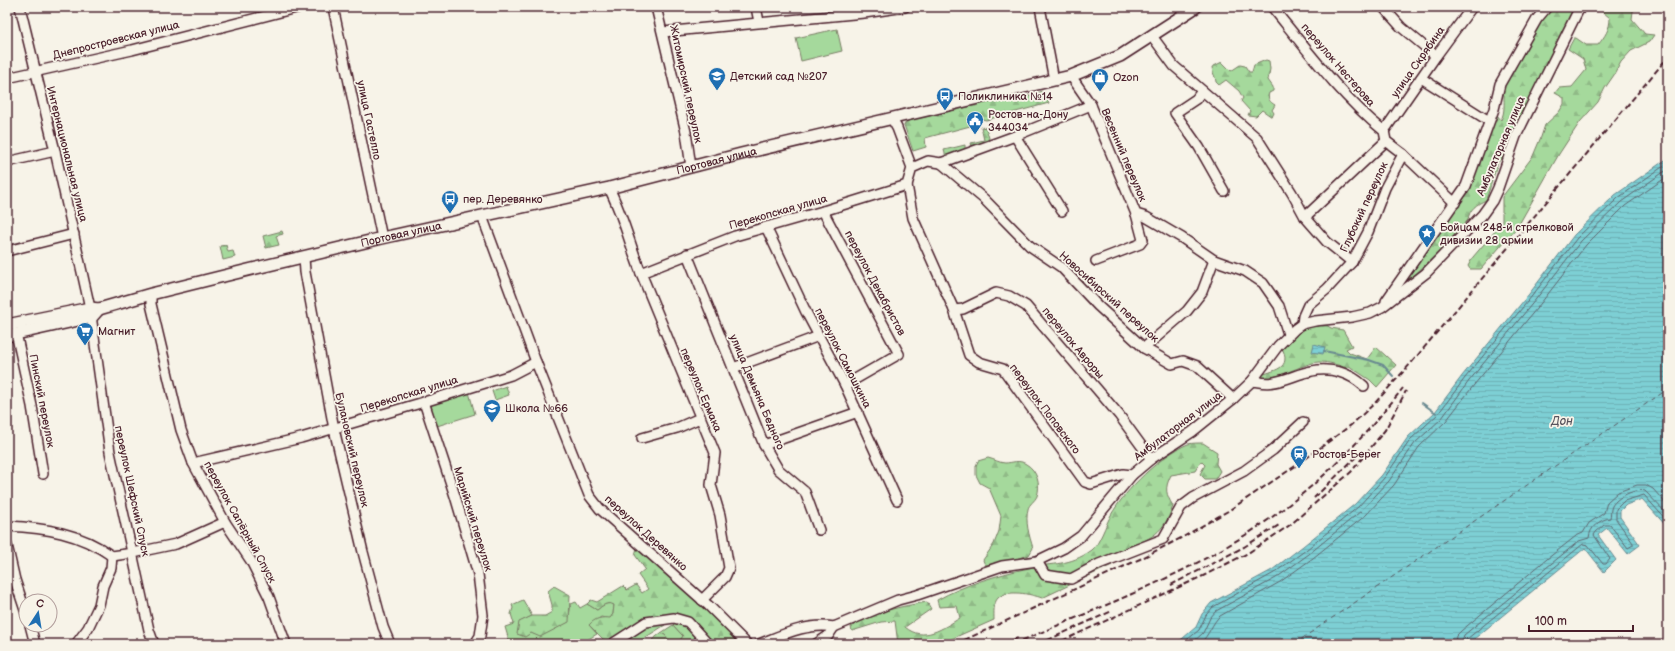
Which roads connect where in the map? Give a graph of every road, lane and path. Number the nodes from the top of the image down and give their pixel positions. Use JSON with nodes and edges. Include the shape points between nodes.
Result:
{"nodes":[{"id":1,"x":20,"y":7,"type":"edge"},
{"id":2,"x":300,"y":7,"type":"edge"},
{"id":3,"x":333,"y":7,"type":"edge"},
{"id":4,"x":656,"y":7,"type":"edge"},
{"id":5,"x":756,"y":7,"type":"edge"},
{"id":6,"x":905,"y":7,"type":"edge"},
{"id":7,"x":1040,"y":7,"type":"edge"},
{"id":8,"x":1196,"y":7,"type":"edge"},
{"id":9,"x":1272,"y":7,"type":"edge"},
{"id":10,"x":1383,"y":7,"type":"edge"},
{"id":11,"x":1472,"y":7,"type":"edge"},
{"id":12,"x":1547,"y":7,"type":"edge"},
{"id":13,"x":1582,"y":7,"type":"edge"},
{"id":14,"x":858,"y":10,"type":"edge"},
{"id":15,"x":759,"y":22,"type":"junction"},
{"id":16,"x":663,"y":32,"type":"junction"},
{"id":17,"x":1152,"y":36,"type":"junction"},
{"id":18,"x":1436,"y":56,"type":"junction"},
{"id":19,"x":35,"y":72,"type":"junction"},
{"id":20,"x":1071,"y":76,"type":"junction"},
{"id":21,"x":7,"y":78,"type":"edge"},
{"id":22,"x":1420,"y":78,"type":"junction"},
{"id":23,"x":1054,"y":80,"type":"junction"},
{"id":24,"x":1202,"y":91,"type":"junction"},
{"id":25,"x":1090,"y":105,"type":"junction"},
{"id":26,"x":892,"y":119,"type":"junction"},
{"id":27,"x":1489,"y":121,"type":"junction"},
{"id":28,"x":1384,"y":131,"type":"junction"},
{"id":29,"x":1015,"y":136,"type":"junction"},
{"id":30,"x":1386,"y":141,"type":"junction"},
{"id":31,"x":55,"y":151,"type":"junction"},
{"id":32,"x":1403,"y":154,"type":"junction"},
{"id":33,"x":7,"y":162,"type":"edge"},
{"id":34,"x":940,"y":163,"type":"junction"},
{"id":35,"x":691,"y":167,"type":"junction"},
{"id":36,"x":912,"y":168,"type":"junction"},
{"id":37,"x":907,"y":185,"type":"junction"},
{"id":38,"x":609,"y":188,"type":"junction"},
{"id":39,"x":1224,"y":191,"type":"dead end"},
{"id":40,"x":1454,"y":203,"type":"junction"},
{"id":41,"x":823,"y":211,"type":"junction"},
{"id":42,"x":1062,"y":211,"type":"dead end"},
{"id":43,"x":1136,"y":214,"type":"junction"},
{"id":44,"x":482,"y":216,"type":"junction"},
{"id":45,"x":1305,"y":217,"type":"junction"},
{"id":46,"x":766,"y":226,"type":"junction"},
{"id":47,"x":74,"y":234,"type":"junction"},
{"id":48,"x":382,"y":238,"type":"junction"},
{"id":49,"x":7,"y":251,"type":"edge"},
{"id":50,"x":687,"y":254,"type":"junction"},
{"id":51,"x":304,"y":257,"type":"junction"},
{"id":52,"x":1214,"y":260,"type":"junction"},
{"id":53,"x":1096,"y":261,"type":"dead end"},
{"id":54,"x":1352,"y":262,"type":"junction"},
{"id":55,"x":641,"y":273,"type":"junction"},
{"id":56,"x":151,"y":294,"type":"junction"},
{"id":57,"x":1382,"y":307,"type":"junction"},
{"id":58,"x":954,"y":310,"type":"junction"},
{"id":59,"x":94,"y":311,"type":"junction"},
{"id":60,"x":1302,"y":324,"type":"junction"},
{"id":61,"x":7,"y":325,"type":"edge"},
{"id":62,"x":12,"y":334,"type":"edge"},
{"id":63,"x":1288,"y":334,"type":"junction"},
{"id":64,"x":819,"y":336,"type":"junction"},
{"id":65,"x":1144,"y":348,"type":"junction"},
{"id":66,"x":536,"y":362,"type":"junction"},
{"id":67,"x":733,"y":368,"type":"junction"},
{"id":68,"x":1252,"y":381,"type":"junction"},
{"id":69,"x":845,"y":385,"type":"junction"},
{"id":70,"x":1364,"y":386,"type":"dead end"},
{"id":71,"x":1233,"y":399,"type":"junction"},
{"id":72,"x":424,"y":402,"type":"junction"},
{"id":73,"x":858,"y":412,"type":"junction"},
{"id":74,"x":700,"y":418,"type":"junction"},
{"id":75,"x":1303,"y":422,"type":"dead end"},
{"id":76,"x":334,"y":428,"type":"junction"},
{"id":77,"x":642,"y":438,"type":"dead end"},
{"id":78,"x":764,"y":445,"type":"junction"},
{"id":79,"x":1151,"y":459,"type":"junction"},
{"id":80,"x":193,"y":463,"type":"junction"},
{"id":81,"x":43,"y":474,"type":"dead end"},
{"id":82,"x":1132,"y":475,"type":"junction"},
{"id":83,"x":897,"y":500,"type":"dead end"},
{"id":84,"x":225,"y":522,"type":"junction"},
{"id":85,"x":7,"y":526,"type":"edge"},
{"id":86,"x":819,"y":530,"type":"dead end"},
{"id":87,"x":7,"y":545,"type":"edge"},
{"id":88,"x":133,"y":553,"type":"junction"},
{"id":89,"x":112,"y":556,"type":"junction"},
{"id":90,"x":1037,"y":561,"type":"junction"},
{"id":91,"x":19,"y":593,"type":"edge"},
{"id":92,"x":702,"y":600,"type":"junction"},
{"id":93,"x":834,"y":627,"type":"junction"},
{"id":94,"x":33,"y":633,"type":"edge"},
{"id":95,"x":772,"y":642,"type":"edge"},
{"id":96,"x":37,"y":644,"type":"edge"},
{"id":97,"x":76,"y":644,"type":"edge"},
{"id":98,"x":154,"y":644,"type":"edge"},
{"id":99,"x":286,"y":644,"type":"edge"},
{"id":100,"x":390,"y":644,"type":"edge"},
{"id":101,"x":475,"y":644,"type":"edge"},
{"id":102,"x":612,"y":644,"type":"edge"},
{"id":103,"x":708,"y":644,"type":"edge"},
{"id":104,"x":747,"y":644,"type":"edge"},
{"id":105,"x":759,"y":644,"type":"edge"},
{"id":106,"x":816,"y":644,"type":"edge"}],
"edges":[{"from":1,"to":19,"type":"street","name":"Интернациональная улица"},
{"from":2,"to":19,"type":"street","name":"Днепростроевская улица"},
{"from":3,"to":48,"type":"street","name":"улица Гастелло"},
{"from":4,"to":16,"type":"street","name":"Житомирский переулок"},
{"from":5,"to":15,"type":"street"},
{"from":6,"to":14,"type":"street"},
{"from":7,"to":23,"type":"street"},
{"from":8,"to":17,"type":"main road","name":"Портовая улица"},
{"from":9,"to":28,"type":"street","name":"переулок Нестерова","via":[[1340,90]]},
{"from":10,"to":18,"type":"street","via":[[1401,27]]},
{"from":11,"to":18,"type":"street","name":"улица Скрябина"},
{"from":12,"to":27,"type":"street","name":"Амбулаторная улица","via":[[1537,19],[1500,84]]},
{"from":13,"to":57,"type":"street","name":"Амбулаторная улица","via":[[1516,136],[1492,201],[1482,215],[1426,273]]},
{"from":14,"to":15,"type":"street"},
{"from":15,"to":16,"type":"street"},
{"from":16,"to":35,"type":"street","name":"Житомирский переулок","via":[[686,132]]},
{"from":17,"to":20,"type":"main road","name":"Портовая улица","via":[[1120,56]]},
{"from":17,"to":24,"type":"street","via":[[1174,66]]},
{"from":18,"to":22,"type":"street","name":"улица Скрябина"},
{"from":19,"to":21,"type":"street","name":"Днепростроевская улица"},
{"from":19,"to":31,"type":"street","name":"Интернациональная улица"},
{"from":20,"to":23,"type":"main road","name":"Портовая улица"},
{"from":20,"to":25,"type":"street","name":"Весенний переулок"},
{"from":22,"to":27,"type":"street"},
{"from":22,"to":28,"type":"street","name":"улица Скрябина"},
{"from":23,"to":26,"type":"main road","name":"Портовая улица"},
{"from":24,"to":39,"type":"street","via":[[1196,99],[1175,113],[1199,147]]},
{"from":24,"to":45,"type":"street","via":[[1257,138]]},
{"from":25,"to":29,"type":"street"},
{"from":25,"to":43,"type":"street","name":"Весенний переулок"},
{"from":26,"to":35,"type":"main road","name":"Портовая улица"},
{"from":26,"to":36,"type":"street"},
{"from":27,"to":40,"type":"street","name":"Амбулаторная улица","via":[[1469,179]]},
{"from":28,"to":30,"type":"street"},
{"from":29,"to":34,"type":"street"},
{"from":29,"to":42,"type":"street"},
{"from":30,"to":32,"type":"street"},
{"from":30,"to":45,"type":"street"},
{"from":31,"to":33,"type":"street"},
{"from":31,"to":47,"type":"street","name":"Интернациональная улица"},
{"from":32,"to":40,"type":"street"},
{"from":32,"to":54,"type":"street","name":"Глубокий переулок"},
{"from":34,"to":36,"type":"street","via":[[928,161]]},
{"from":34,"to":65,"type":"street","name":"Новосибирский переулок","via":[[984,199],[1030,246],[1061,267],[1098,306]]},
{"from":35,"to":38,"type":"main road","name":"Портовая улица"},
{"from":36,"to":37,"type":"street"},
{"from":37,"to":41,"type":"street","name":"Перекопская улица"},
{"from":37,"to":58,"type":"street","name":"переулок Поповского","via":[[913,218]]},
{"from":38,"to":44,"type":"main road","name":"Портовая улица"},
{"from":38,"to":55,"type":"street","name":"переулок Ермака"},
{"from":40,"to":57,"type":"street","name":"Амбулаторная улица"},
{"from":41,"to":46,"type":"street","name":"Перекопская улица"},
{"from":41,"to":69,"type":"street","name":"переулок Декабристов","via":[[899,354]]},
{"from":43,"to":52,"type":"street","name":"Весенний переулок","via":[[1182,238]]},
{"from":43,"to":53,"type":"street","via":[[1143,240],[1140,244]]},
{"from":44,"to":48,"type":"main road","name":"Портовая улица"},
{"from":44,"to":66,"type":"street","name":"переулок Деревянко"},
{"from":45,"to":54,"type":"street","via":[[1327,242]]},
{"from":46,"to":50,"type":"street","name":"Перекопская улица"},
{"from":46,"to":64,"type":"street","name":"переулок Самошкина"},
{"from":47,"to":49,"type":"street"},
{"from":47,"to":59,"type":"street","name":"Интернациональная улица"},
{"from":48,"to":51,"type":"main road","name":"Портовая улица"},
{"from":50,"to":55,"type":"street","name":"Перекопская улица"},
{"from":50,"to":67,"type":"street","name":"улица Демьяна Бедного"},
{"from":51,"to":56,"type":"main road","name":"Портовая улица"},
{"from":51,"to":76,"type":"street","name":"Булановский переулок"},
{"from":52,"to":63,"type":"street","name":"Весенний переулок","via":[[1245,271],[1263,283],[1280,306]]},
{"from":52,"to":65,"type":"street","via":[[1202,292],[1188,311]]},
{"from":54,"to":60,"type":"street","name":"Глубокий переулок","via":[[1308,305]]},
{"from":55,"to":74,"type":"street","name":"переулок Ермака"},
{"from":56,"to":59,"type":"main road","name":"Портовая улица"},
{"from":56,"to":80,"type":"street","name":"переулок Сапёрный Спуск","via":[[151,304],[181,430]]},
{"from":57,"to":60,"type":"street","name":"Амбулаторная улица","via":[[1352,317]]},
{"from":58,"to":79,"type":"street","name":"переулок Авроры","via":[[963,309],[996,294],[1009,296],[1026,306],[1119,415]]},
{"from":58,"to":82,"type":"street","name":"переулок Поповского","via":[[969,355],[979,362],[1003,369],[1085,482],[1091,484],[1123,474]]},
{"from":59,"to":61,"type":"main road","name":"Портовая улица"},
{"from":59,"to":62,"type":"main road","name":"Портовая улица"},
{"from":59,"to":88,"type":"street","name":"переулок Шефский Спуск","via":[[110,452]]},
{"from":60,"to":63,"type":"street","name":"Амбулаторная улица"},
{"from":62,"to":81,"type":"street","name":"Пинский переулок","via":[[32,406]]},
{"from":63,"to":68,"type":"street","name":"Амбулаторная улица"},
{"from":64,"to":67,"type":"street"},
{"from":64,"to":69,"type":"street","name":"переулок Самошкина"},
{"from":65,"to":71,"type":"street","name":"Новосибирский переулок","via":[[1172,364],[1183,361],[1197,366]]},
{"from":66,"to":72,"type":"street","name":"Перекопская улица","via":[[511,374]]},
{"from":66,"to":92,"type":"street","name":"переулок Деревянко","via":[[589,495],[600,509]]},
{"from":67,"to":78,"type":"street","name":"улица Демьяна Бедного"},
{"from":68,"to":70,"type":"street","via":[[1273,382],[1321,369],[1346,374]]},
{"from":68,"to":71,"type":"street","name":"Амбулаторная улица"},
{"from":69,"to":73,"type":"street","name":"переулок Самошкина"},
{"from":71,"to":79,"type":"street","name":"Амбулаторная улица","via":[[1192,432]]},
{"from":72,"to":76,"type":"street","name":"Перекопская улица"},
{"from":72,"to":101,"type":"street","name":"Марийский переулок","via":[[478,574],[483,614],[480,636]]},
{"from":73,"to":78,"type":"street"},
{"from":73,"to":83,"type":"street","name":"переулок Самошкина"},
{"from":74,"to":77,"type":"street"},
{"from":74,"to":92,"type":"street","name":"переулок Ермака","via":[[715,453],[711,486],[720,515],[729,568],[725,577]]},
{"from":75,"to":90,"type":"street","via":[[1273,450],[1244,471],[1181,507],[1163,538],[1099,564],[1070,580],[1045,575]]},
{"from":76,"to":80,"type":"street","name":"Перекопская улица"},
{"from":76,"to":100,"type":"street","name":"Булановский переулок","via":[[363,552]]},
{"from":78,"to":86,"type":"street","name":"улица Демьяна Бедного","via":[[778,469],[805,492]]},
{"from":79,"to":82,"type":"street","name":"Амбулаторная улица"},
{"from":80,"to":84,"type":"street","name":"переулок Сапёрный Спуск"},
{"from":82,"to":90,"type":"street","name":"Амбулаторная улица","via":[[1080,536],[1064,548]]},
{"from":84,"to":88,"type":"street","via":[[176,544]]},
{"from":84,"to":99,"type":"street","name":"переулок Сапёрный Спуск","via":[[251,561]]},
{"from":85,"to":89,"type":"street","via":[[70,534],[97,545]]},
{"from":87,"to":91,"type":"street"},
{"from":88,"to":89,"type":"street"},
{"from":88,"to":98,"type":"street","name":"переулок Шефский Спуск"},
{"from":89,"to":97,"type":"street","via":[[111,568],[103,586],[99,605],[88,628]]},
{"from":90,"to":93,"type":"street","name":"Амбулаторная улица","via":[[1002,566],[898,600]]},
{"from":92,"to":104,"type":"street","name":"переулок Деревянко"},
{"from":93,"to":95,"type":"street","name":"Амбулаторная улица","via":[[814,626]]},
{"from":93,"to":106,"type":"street","name":"Амбулаторная улица","via":[[828,636]]},
{"from":94,"to":96,"type":"street"},
{"from":95,"to":105,"type":"street","name":"Амбулаторная улица"},
{"from":102,"to":103,"type":"street","via":[[646,622],[674,618],[688,622]]}]}
